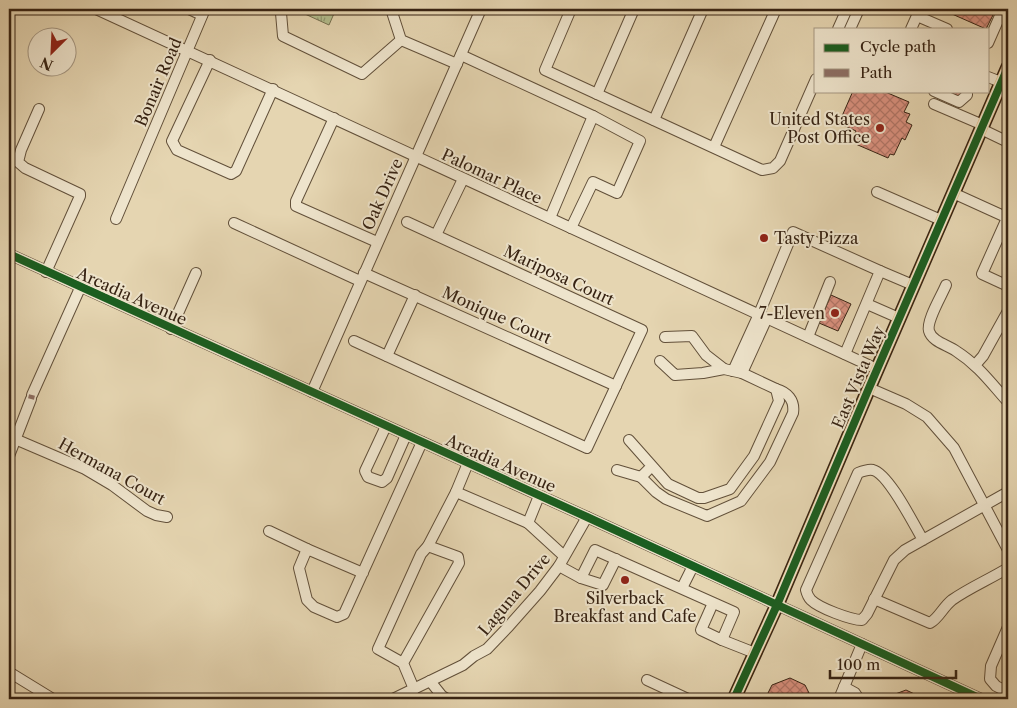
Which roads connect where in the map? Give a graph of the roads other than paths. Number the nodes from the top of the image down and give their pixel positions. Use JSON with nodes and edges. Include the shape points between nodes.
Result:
{"nodes":[{"id":1,"x":96,"y":9,"type":"edge"},
{"id":2,"x":189,"y":9,"type":"edge"},
{"id":3,"x":282,"y":9,"type":"edge"},
{"id":4,"x":391,"y":9,"type":"edge"},
{"id":5,"x":481,"y":9,"type":"edge"},
{"id":6,"x":571,"y":9,"type":"edge"},
{"id":7,"x":634,"y":9,"type":"edge"},
{"id":8,"x":703,"y":9,"type":"edge"},
{"id":9,"x":776,"y":9,"type":"edge"},
{"id":10,"x":847,"y":9,"type":"edge"},
{"id":11,"x":859,"y":9,"type":"edge"},
{"id":12,"x":1003,"y":9,"type":"edge"},
{"id":13,"x":204,"y":12,"type":"edge"},
{"id":14,"x":918,"y":12,"type":"edge"},
{"id":15,"x":838,"y":28,"type":"edge"},
{"id":16,"x":850,"y":28,"type":"edge"},
{"id":17,"x":911,"y":28,"type":"edge"},
{"id":18,"x":945,"y":28,"type":"edge"},
{"id":19,"x":990,"y":38,"type":"edge"},
{"id":20,"x":401,"y":40,"type":"junction"},
{"id":21,"x":188,"y":51,"type":"junction"},
{"id":22,"x":459,"y":59,"type":"junction"},
{"id":23,"x":210,"y":60,"type":"junction"},
{"id":24,"x":1008,"y":67,"type":"edge"},
{"id":25,"x":990,"y":78,"type":"edge"},
{"id":26,"x":1001,"y":82,"type":"junction"},
{"id":27,"x":814,"y":84,"type":"edge"},
{"id":28,"x":273,"y":89,"type":"junction"},
{"id":29,"x":936,"y":92,"type":"edge"},
{"id":30,"x":967,"y":92,"type":"edge"},
{"id":31,"x":597,"y":94,"type":"junction"},
{"id":32,"x":934,"y":104,"type":"dead end"},
{"id":33,"x":39,"y":109,"type":"dead end"},
{"id":34,"x":593,"y":116,"type":"junction"},
{"id":35,"x":334,"y":118,"type":"junction"},
{"id":36,"x":654,"y":120,"type":"junction"},
{"id":37,"x":982,"y":127,"type":"junction"},
{"id":38,"x":1008,"y":142,"type":"edge"},
{"id":39,"x":714,"y":147,"type":"junction"},
{"id":40,"x":415,"y":157,"type":"junction"},
{"id":41,"x":463,"y":179,"type":"junction"},
{"id":42,"x":877,"y":192,"type":"dead end"},
{"id":43,"x":953,"y":192,"type":"junction"},
{"id":44,"x":1008,"y":217,"type":"edge"},
{"id":45,"x":550,"y":218,"type":"junction"},
{"id":46,"x":116,"y":219,"type":"dead end"},
{"id":47,"x":941,"y":220,"type":"junction"},
{"id":48,"x":407,"y":222,"type":"dead end"},
{"id":49,"x":234,"y":223,"type":"dead end"},
{"id":50,"x":571,"y":228,"type":"junction"},
{"id":51,"x":436,"y":236,"type":"junction"},
{"id":52,"x":377,"y":242,"type":"junction"},
{"id":53,"x":9,"y":254,"type":"edge"},
{"id":54,"x":880,"y":271,"type":"junction"},
{"id":55,"x":46,"y":272,"type":"junction"},
{"id":56,"x":196,"y":273,"type":"dead end"},
{"id":57,"x":362,"y":277,"type":"junction"},
{"id":58,"x":830,"y":282,"type":"dead end"},
{"id":59,"x":946,"y":284,"type":"dead end"},
{"id":60,"x":913,"y":285,"type":"junction"},
{"id":61,"x":1008,"y":286,"type":"edge"},
{"id":62,"x":80,"y":288,"type":"junction"},
{"id":63,"x":415,"y":295,"type":"junction"},
{"id":64,"x":867,"y":304,"type":"junction"},
{"id":65,"x":1008,"y":311,"type":"edge"},
{"id":66,"x":763,"y":316,"type":"junction"},
{"id":67,"x":899,"y":318,"type":"junction"},
{"id":68,"x":171,"y":329,"type":"junction"},
{"id":69,"x":665,"y":337,"type":"dead end"},
{"id":70,"x":808,"y":337,"type":"junction"},
{"id":71,"x":354,"y":341,"type":"dead end"},
{"id":72,"x":845,"y":354,"type":"junction"},
{"id":73,"x":387,"y":356,"type":"junction"},
{"id":74,"x":660,"y":361,"type":"dead end"},
{"id":75,"x":976,"y":364,"type":"junction"},
{"id":76,"x":877,"y":368,"type":"junction"},
{"id":77,"x":733,"y":371,"type":"junction"},
{"id":78,"x":616,"y":386,"type":"junction"},
{"id":79,"x":868,"y":388,"type":"junction"},
{"id":80,"x":776,"y":389,"type":"junction"},
{"id":81,"x":312,"y":392,"type":"junction"},
{"id":82,"x":1008,"y":402,"type":"edge"},
{"id":83,"x":386,"y":426,"type":"junction"},
{"id":84,"x":406,"y":435,"type":"junction"},
{"id":85,"x":15,"y":439,"type":"junction"},
{"id":86,"x":629,"y":440,"type":"dead end"},
{"id":87,"x":422,"y":442,"type":"junction"},
{"id":88,"x":9,"y":456,"type":"edge"},
{"id":89,"x":752,"y":460,"type":"junction"},
{"id":90,"x":468,"y":464,"type":"junction"},
{"id":91,"x":652,"y":466,"type":"junction"},
{"id":92,"x":617,"y":470,"type":"dead end"},
{"id":93,"x":765,"y":470,"type":"junction"},
{"id":94,"x":641,"y":477,"type":"junction"},
{"id":95,"x":456,"y":492,"type":"junction"},
{"id":96,"x":1008,"y":492,"type":"edge"},
{"id":97,"x":539,"y":496,"type":"junction"},
{"id":98,"x":985,"y":505,"type":"junction"},
{"id":99,"x":167,"y":517,"type":"dead end"},
{"id":100,"x":587,"y":517,"type":"junction"},
{"id":101,"x":528,"y":523,"type":"junction"},
{"id":102,"x":269,"y":531,"type":"dead end"},
{"id":103,"x":923,"y":540,"type":"junction"},
{"id":104,"x":428,"y":546,"type":"junction"},
{"id":105,"x":307,"y":549,"type":"junction"},
{"id":106,"x":1008,"y":550,"type":"edge"},
{"id":107,"x":564,"y":556,"type":"junction"},
{"id":108,"x":616,"y":559,"type":"junction"},
{"id":109,"x":558,"y":566,"type":"junction"},
{"id":110,"x":693,"y":566,"type":"junction"},
{"id":111,"x":1008,"y":568,"type":"edge"},
{"id":112,"x":363,"y":573,"type":"junction"},
{"id":113,"x":581,"y":578,"type":"junction"},
{"id":114,"x":682,"y":588,"type":"junction"},
{"id":115,"x":874,"y":599,"type":"junction"},
{"id":116,"x":713,"y":602,"type":"junction"},
{"id":117,"x":777,"y":604,"type":"junction"},
{"id":118,"x":1008,"y":627,"type":"edge"},
{"id":119,"x":722,"y":640,"type":"junction"},
{"id":120,"x":862,"y":644,"type":"junction"},
{"id":121,"x":755,"y":653,"type":"junction"},
{"id":122,"x":403,"y":663,"type":"junction"},
{"id":123,"x":9,"y":672,"type":"edge"},
{"id":124,"x":647,"y":680,"type":"dead end"},
{"id":125,"x":430,"y":681,"type":"junction"},
{"id":126,"x":844,"y":687,"type":"junction"},
{"id":127,"x":414,"y":689,"type":"junction"},
{"id":128,"x":1008,"y":692,"type":"edge"},
{"id":129,"x":53,"y":699,"type":"edge"},
{"id":130,"x":393,"y":699,"type":"edge"},
{"id":131,"x":447,"y":699,"type":"edge"},
{"id":132,"x":688,"y":699,"type":"edge"},
{"id":133,"x":734,"y":699,"type":"edge"},
{"id":134,"x":838,"y":699,"type":"edge"},
{"id":135,"x":859,"y":699,"type":"edge"},
{"id":136,"x":981,"y":699,"type":"edge"}],
"edges":[{"from":1,"to":21,"type":"street","name":"Palomar Place"},
{"from":2,"to":13,"type":"street"},
{"from":3,"to":20,"type":"street","via":[[283,36],[362,74]]},
{"from":4,"to":20,"type":"street"},
{"from":5,"to":22,"type":"street","name":"Oak Drive"},
{"from":6,"to":31,"type":"street","via":[[545,70]]},
{"from":7,"to":31,"type":"street"},
{"from":8,"to":36,"type":"street"},
{"from":9,"to":39,"type":"street"},
{"from":10,"to":15,"type":"street"},
{"from":11,"to":16,"type":"street"},
{"from":12,"to":19,"type":"street"},
{"from":13,"to":21,"type":"street","name":"Bonair Road"},
{"from":14,"to":17,"type":"street"},
{"from":14,"to":18,"type":"street"},
{"from":20,"to":22,"type":"street"},
{"from":21,"to":23,"type":"street","name":"Palomar Place"},
{"from":21,"to":46,"type":"street","name":"Bonair Road"},
{"from":22,"to":34,"type":"street","via":[[477,62]]},
{"from":22,"to":40,"type":"street","name":"Oak Drive"},
{"from":23,"to":28,"type":"street","name":"Palomar Place"},
{"from":23,"to":28,"type":"street","via":[[172,141],[177,150],[230,174],[236,171]]},
{"from":24,"to":26,"type":"main road","name":"East Vista Way"},
{"from":25,"to":26,"type":"street"},
{"from":26,"to":37,"type":"main road","name":"East Vista Way"},
{"from":27,"to":39,"type":"street","via":[[780,161],[773,168],[762,170]]},
{"from":28,"to":35,"type":"street","name":"Palomar Place"},
{"from":29,"to":30,"type":"street","via":[[959,102]]},
{"from":31,"to":36,"type":"street"},
{"from":32,"to":37,"type":"street"},
{"from":33,"to":55,"type":"street","via":[[20,150],[18,162],[80,194]]},
{"from":34,"to":45,"type":"street"},
{"from":34,"to":50,"type":"street","via":[[640,141],[617,193],[593,182]]},
{"from":35,"to":40,"type":"street","name":"Palomar Place"},
{"from":35,"to":52,"type":"street","via":[[296,206]]},
{"from":36,"to":39,"type":"street"},
{"from":37,"to":38,"type":"street"},
{"from":37,"to":43,"type":"main road","name":"East Vista Way"},
{"from":40,"to":41,"type":"street","name":"Palomar Place"},
{"from":40,"to":52,"type":"street","name":"Oak Drive"},
{"from":41,"to":45,"type":"street","name":"Palomar Place"},
{"from":41,"to":51,"type":"street"},
{"from":42,"to":47,"type":"street"},
{"from":43,"to":44,"type":"street"},
{"from":43,"to":47,"type":"main road","name":"East Vista Way"},
{"from":44,"to":61,"type":"street","via":[[982,274]]},
{"from":45,"to":50,"type":"street","name":"Palomar Place"},
{"from":47,"to":60,"type":"main road","name":"East Vista Way"},
{"from":48,"to":51,"type":"street","name":"Mariposa Court"},
{"from":49,"to":57,"type":"street","name":"Monique Court"},
{"from":50,"to":66,"type":"street","name":"Palomar Place"},
{"from":51,"to":78,"type":"street","name":"Mariposa Court","via":[[642,330]]},
{"from":52,"to":57,"type":"street","name":"Oak Drive"},
{"from":53,"to":55,"type":"street","name":"Arcadia Avenue"},
{"from":54,"to":60,"type":"street"},
{"from":54,"to":64,"type":"street"},
{"from":54,"to":66,"type":"street","via":[[793,232]]},
{"from":55,"to":62,"type":"street","name":"Arcadia Avenue"},
{"from":56,"to":68,"type":"street"},
{"from":57,"to":63,"type":"street","name":"Monique Court"},
{"from":57,"to":81,"type":"street","name":"Oak Drive"},
{"from":58,"to":70,"type":"street"},
{"from":59,"to":75,"type":"street","via":[[928,324],[929,332],[933,338]]},
{"from":60,"to":67,"type":"main road","name":"East Vista Way"},
{"from":62,"to":68,"type":"street","name":"Arcadia Avenue"},
{"from":62,"to":85,"type":"street"},
{"from":63,"to":73,"type":"street"},
{"from":63,"to":78,"type":"street","name":"Monique Court"},
{"from":64,"to":67,"type":"street"},
{"from":64,"to":72,"type":"street"},
{"from":65,"to":75,"type":"street"},
{"from":66,"to":70,"type":"street","name":"Palomar Place"},
{"from":66,"to":77,"type":"street"},
{"from":67,"to":76,"type":"main road","name":"East Vista Way"},
{"from":68,"to":81,"type":"street","name":"Arcadia Avenue"},
{"from":69,"to":77,"type":"street","via":[[692,336],[706,356]]},
{"from":70,"to":72,"type":"street","name":"Palomar Place"},
{"from":71,"to":73,"type":"street"},
{"from":72,"to":76,"type":"street","name":"Palomar Place"},
{"from":73,"to":78,"type":"street","via":[[587,448]]},
{"from":74,"to":77,"type":"street","via":[[675,375]]},
{"from":75,"to":82,"type":"street"},
{"from":76,"to":79,"type":"main road","name":"East Vista Way"},
{"from":77,"to":80,"type":"street"},
{"from":79,"to":98,"type":"street","via":[[927,417],[954,448]]},
{"from":79,"to":117,"type":"main road","name":"East Vista Way"},
{"from":80,"to":89,"type":"street","via":[[779,401]]},
{"from":80,"to":93,"type":"street","via":[[787,393],[794,409]]},
{"from":81,"to":83,"type":"street","name":"Arcadia Avenue"},
{"from":83,"to":84,"type":"street","name":"Arcadia Avenue"},
{"from":83,"to":84,"type":"street","via":[[365,472],[368,477],[382,482],[387,478]]},
{"from":84,"to":87,"type":"street","name":"Arcadia Avenue"},
{"from":85,"to":88,"type":"street"},
{"from":85,"to":99,"type":"street","name":"Hermana Court","via":[[85,469],[147,511]]},
{"from":86,"to":91,"type":"street"},
{"from":87,"to":90,"type":"street","name":"Arcadia Avenue"},
{"from":87,"to":112,"type":"street"},
{"from":89,"to":91,"type":"street","via":[[730,489],[701,498],[668,484]]},
{"from":89,"to":93,"type":"street"},
{"from":90,"to":95,"type":"street"},
{"from":90,"to":97,"type":"street","name":"Arcadia Avenue"},
{"from":91,"to":94,"type":"street"},
{"from":92,"to":94,"type":"street"},
{"from":93,"to":94,"type":"street","via":[[738,504],[707,516],[666,499]]},
{"from":95,"to":101,"type":"street"},
{"from":95,"to":104,"type":"street"},
{"from":96,"to":98,"type":"street"},
{"from":97,"to":100,"type":"street","name":"Arcadia Avenue"},
{"from":97,"to":101,"type":"street"},
{"from":98,"to":103,"type":"street"},
{"from":98,"to":106,"type":"street"},
{"from":100,"to":107,"type":"street","name":"Laguna Drive"},
{"from":100,"to":110,"type":"street","name":"Arcadia Avenue"},
{"from":101,"to":107,"type":"street"},
{"from":102,"to":105,"type":"street"},
{"from":103,"to":115,"type":"street","via":[[894,560]]},
{"from":103,"to":115,"type":"street","via":[[885,477],[873,470],[858,473],[806,590],[812,601],[858,620],[868,614]]},
{"from":104,"to":122,"type":"street","via":[[421,554],[378,649]]},
{"from":104,"to":122,"type":"street","via":[[458,557],[459,563]]},
{"from":105,"to":112,"type":"street"},
{"from":105,"to":112,"type":"street","via":[[299,568],[307,600],[314,607],[337,617],[344,614]]},
{"from":107,"to":109,"type":"street","name":"Laguna Drive"},
{"from":108,"to":113,"type":"street","via":[[603,585]]},
{"from":108,"to":113,"type":"street","via":[[595,550]]},
{"from":108,"to":114,"type":"street"},
{"from":109,"to":113,"type":"street"},
{"from":109,"to":125,"type":"street","name":"Laguna Drive","via":[[540,591],[487,649]]},
{"from":110,"to":114,"type":"street"},
{"from":110,"to":117,"type":"street","name":"Arcadia Avenue"},
{"from":111,"to":115,"type":"street","via":[[943,607],[930,623]]},
{"from":114,"to":116,"type":"street"},
{"from":116,"to":119,"type":"street","via":[[734,612]]},
{"from":116,"to":119,"type":"street","via":[[701,630]]},
{"from":117,"to":120,"type":"street","name":"Arcadia Avenue"},
{"from":117,"to":121,"type":"main road","name":"East Vista Way"},
{"from":118,"to":128,"type":"street","via":[[991,666],[990,679]]},
{"from":119,"to":121,"type":"street"},
{"from":120,"to":126,"type":"street"},
{"from":120,"to":136,"type":"street","name":"Arcadia Avenue"},
{"from":121,"to":133,"type":"main road","name":"East Vista Way"},
{"from":122,"to":127,"type":"street"},
{"from":123,"to":129,"type":"street"},
{"from":124,"to":132,"type":"street"},
{"from":125,"to":127,"type":"street","name":"Laguna Drive"},
{"from":125,"to":131,"type":"street"},
{"from":126,"to":134,"type":"street"},
{"from":126,"to":135,"type":"street"},
{"from":127,"to":130,"type":"street","name":"Laguna Drive"}]}
